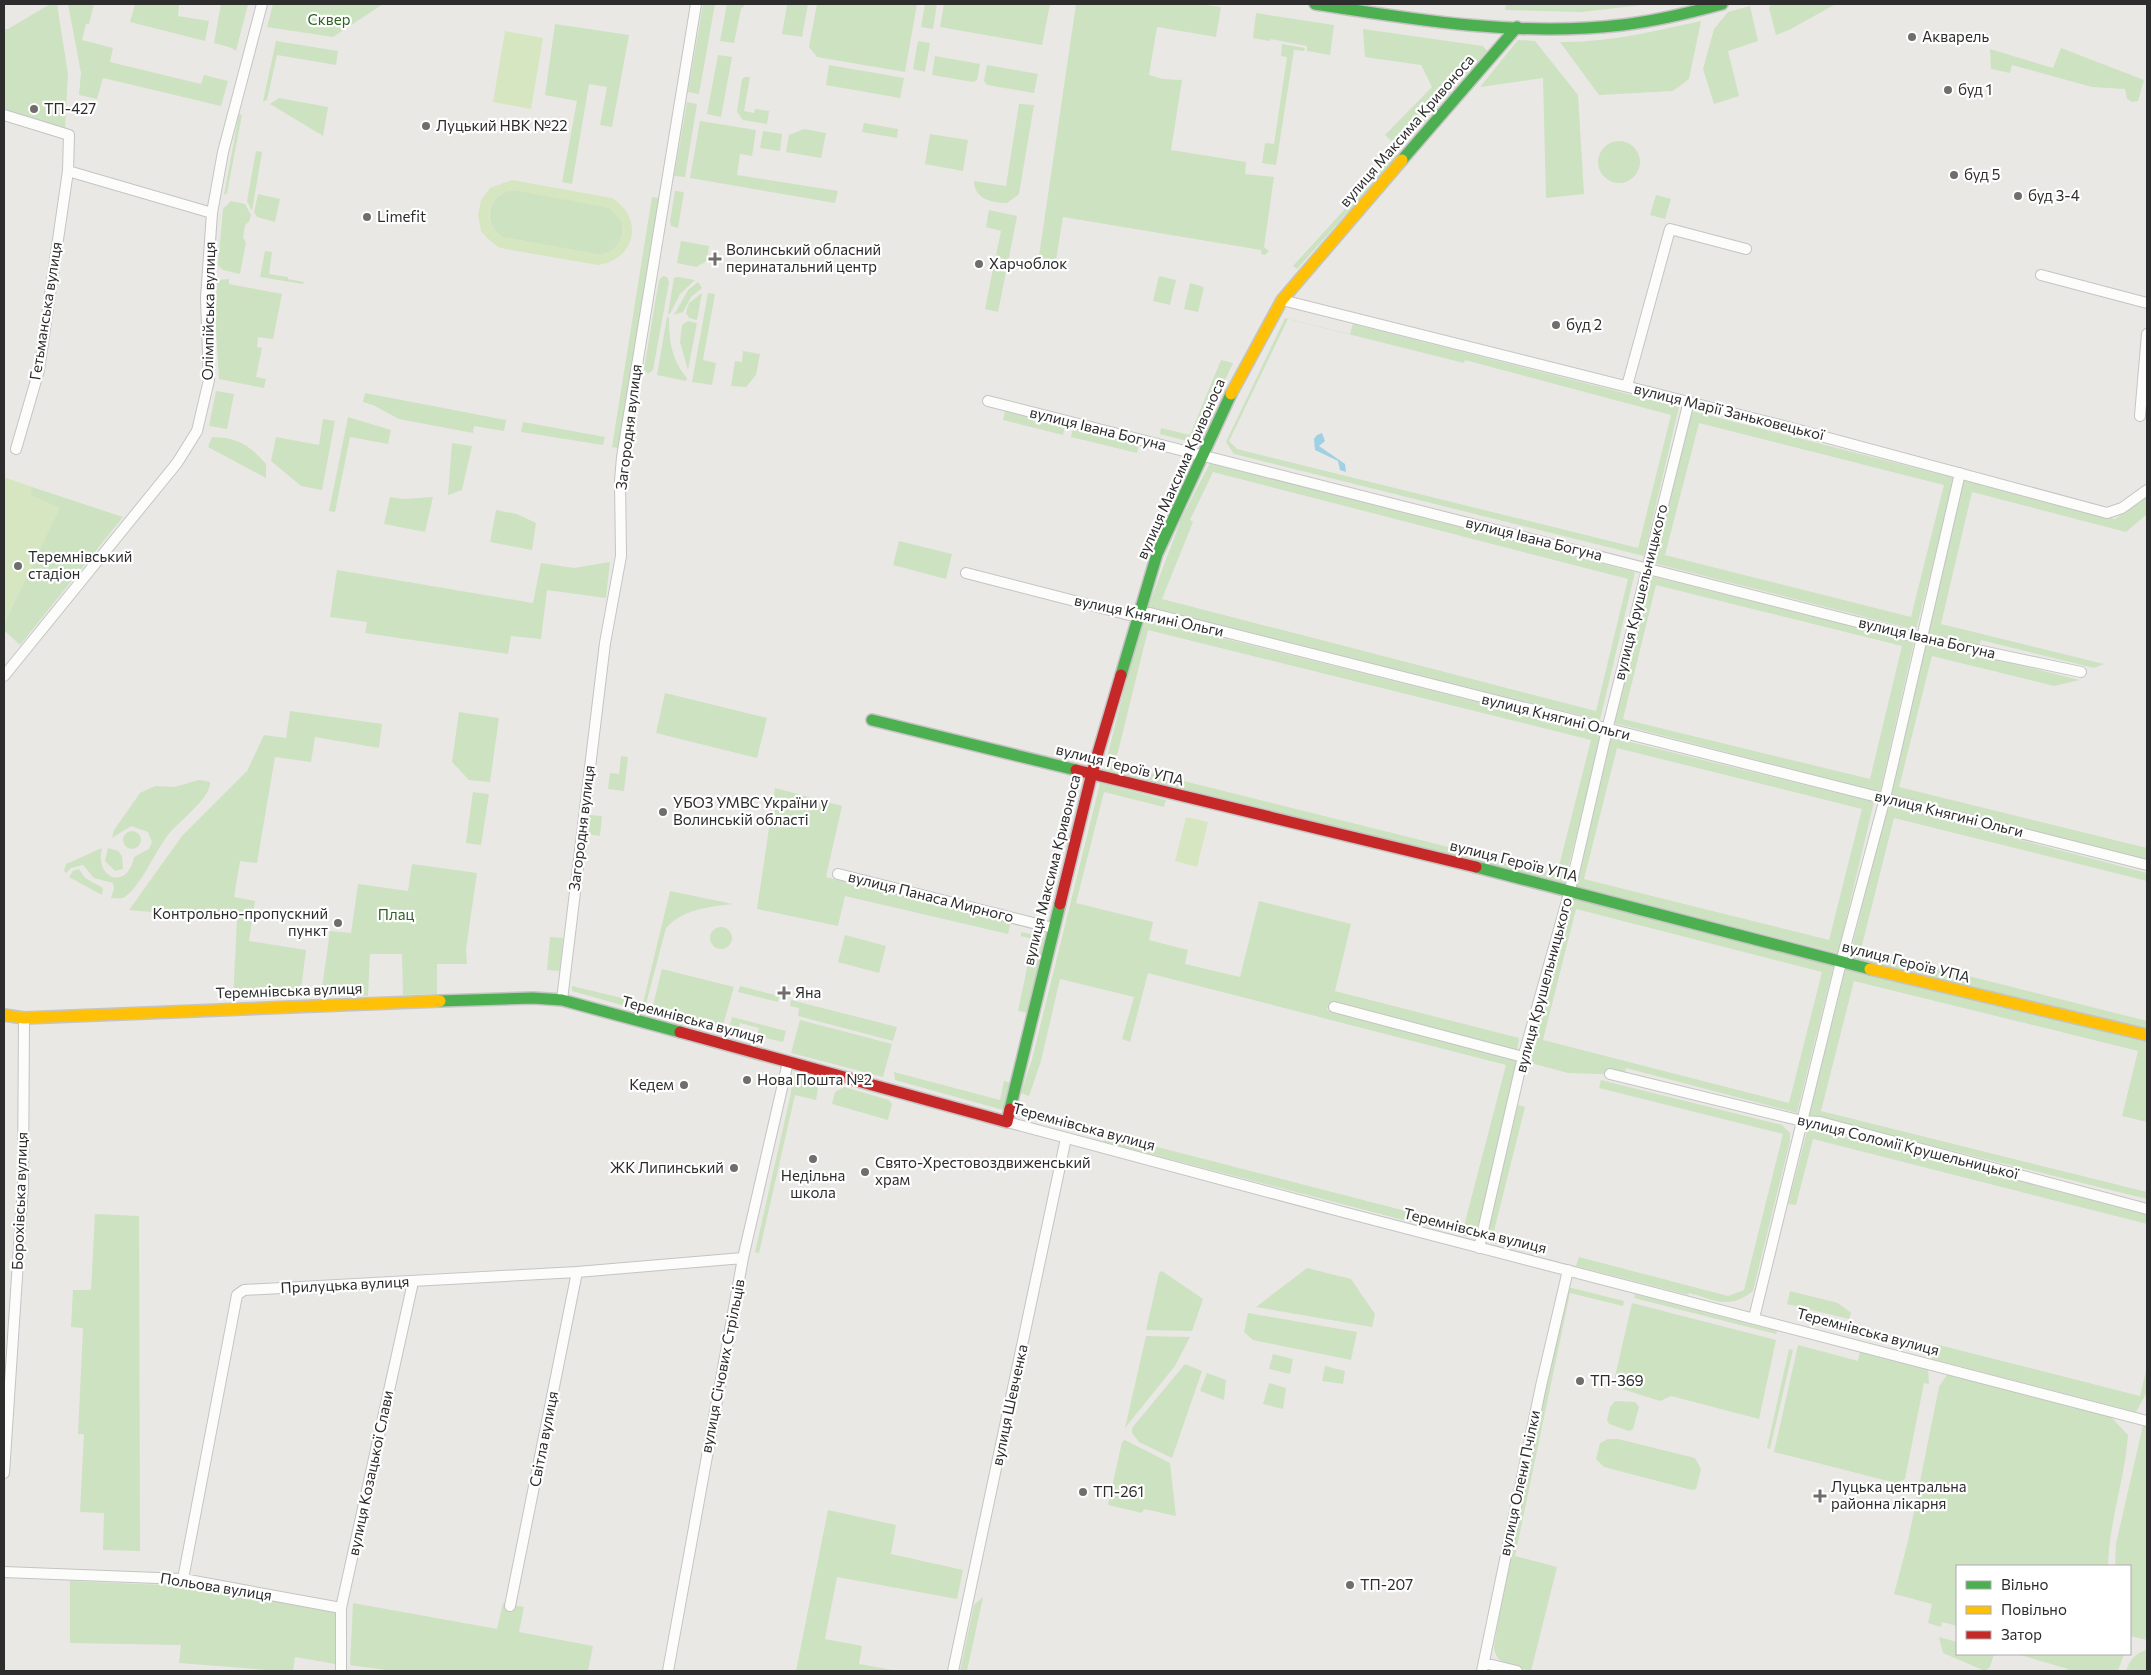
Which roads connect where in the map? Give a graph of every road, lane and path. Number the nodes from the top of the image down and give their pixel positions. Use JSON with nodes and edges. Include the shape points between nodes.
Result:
{"nodes":[{"id":1,"x":262,"y":4,"type":"edge"},
{"id":2,"x":696,"y":4,"type":"edge"},
{"id":3,"x":1315,"y":4,"type":"edge"},
{"id":4,"x":1722,"y":4,"type":"edge"},
{"id":5,"x":1517,"y":27,"type":"junction"},
{"id":6,"x":4,"y":115,"type":"edge"},
{"id":7,"x":68,"y":171,"type":"junction"},
{"id":8,"x":212,"y":213,"type":"junction"},
{"id":9,"x":1746,"y":249,"type":"dead end"},
{"id":10,"x":2041,"y":275,"type":"dead end"},
{"id":11,"x":1292,"y":287,"type":"junction"},
{"id":12,"x":1282,"y":300,"type":"junction"},
{"id":13,"x":2147,"y":303,"type":"edge"},
{"id":14,"x":1304,"y":304,"type":"junction"},
{"id":15,"x":2147,"y":334,"type":"edge"},
{"id":16,"x":1627,"y":386,"type":"junction"},
{"id":17,"x":988,"y":401,"type":"dead end"},
{"id":18,"x":1689,"y":402,"type":"junction"},
{"id":19,"x":2140,"y":416,"type":"dead end"},
{"id":20,"x":16,"y":449,"type":"dead end"},
{"id":21,"x":1202,"y":455,"type":"junction"},
{"id":22,"x":1960,"y":472,"type":"junction"},
{"id":23,"x":2147,"y":490,"type":"edge"},
{"id":24,"x":1647,"y":568,"type":"junction"},
{"id":25,"x":966,"y":573,"type":"dead end"},
{"id":26,"x":1137,"y":617,"type":"junction"},
{"id":27,"x":1920,"y":638,"type":"junction"},
{"id":28,"x":2081,"y":672,"type":"dead end"},
{"id":29,"x":4,"y":676,"type":"edge"},
{"id":30,"x":872,"y":720,"type":"dead end"},
{"id":31,"x":1607,"y":730,"type":"junction"},
{"id":32,"x":1092,"y":773,"type":"junction"},
{"id":33,"x":1884,"y":798,"type":"junction"},
{"id":34,"x":2147,"y":864,"type":"edge"},
{"id":35,"x":838,"y":874,"type":"dead end"},
{"id":36,"x":1570,"y":890,"type":"junction"},
{"id":37,"x":1053,"y":928,"type":"junction"},
{"id":38,"x":1841,"y":962,"type":"junction"},
{"id":39,"x":562,"y":1000,"type":"junction"},
{"id":40,"x":1334,"y":1007,"type":"dead end"},
{"id":41,"x":4,"y":1015,"type":"edge"},
{"id":42,"x":24,"y":1018,"type":"junction"},
{"id":43,"x":2147,"y":1035,"type":"edge"},
{"id":44,"x":1523,"y":1056,"type":"junction"},
{"id":45,"x":788,"y":1062,"type":"junction"},
{"id":46,"x":1610,"y":1074,"type":"dead end"},
{"id":47,"x":1802,"y":1120,"type":"junction"},
{"id":48,"x":1007,"y":1122,"type":"junction"},
{"id":49,"x":1066,"y":1138,"type":"junction"},
{"id":50,"x":2147,"y":1209,"type":"edge"},
{"id":51,"x":1479,"y":1248,"type":"junction"},
{"id":52,"x":743,"y":1258,"type":"junction"},
{"id":53,"x":1568,"y":1270,"type":"junction"},
{"id":54,"x":577,"y":1272,"type":"junction"},
{"id":55,"x":412,"y":1282,"type":"junction"},
{"id":56,"x":1754,"y":1318,"type":"junction"},
{"id":57,"x":2144,"y":1420,"type":"edge"},
{"id":58,"x":4,"y":1473,"type":"edge"},
{"id":59,"x":4,"y":1572,"type":"edge"},
{"id":60,"x":183,"y":1579,"type":"junction"},
{"id":61,"x":510,"y":1606,"type":"dead end"},
{"id":62,"x":341,"y":1608,"type":"junction"},
{"id":63,"x":1483,"y":1667,"type":"edge"},
{"id":64,"x":341,"y":1668,"type":"edge"},
{"id":65,"x":668,"y":1671,"type":"edge"},
{"id":66,"x":953,"y":1671,"type":"edge"},
{"id":67,"x":1517,"y":1671,"type":"edge"}],
"edges":[{"from":1,"to":8,"type":"street","name":"Олімпійська вулиця","via":[[223,152]]},
{"from":2,"to":39,"type":"street","name":"Загородня вулиця","via":[[622,457],[621,556],[604,643]]},
{"from":3,"to":5,"type":"street","via":[[1442,22]]},
{"from":4,"to":5,"type":"street","via":[[1653,20],[1582,29]]},
{"from":5,"to":11,"type":"street","name":"вулиця Максима Кривоноса"},
{"from":6,"to":7,"type":"street","name":"Гетьманська вулиця","via":[[69,135]]},
{"from":7,"to":8,"type":"street"},
{"from":7,"to":20,"type":"street","name":"Гетьманська вулиця","via":[[39,370]]},
{"from":8,"to":29,"type":"street","name":"Олімпійська вулиця","via":[[206,298],[209,380],[197,431],[177,463]]},
{"from":9,"to":16,"type":"street","via":[[1670,229]]},
{"from":10,"to":13,"type":"street"},
{"from":11,"to":12,"type":"street","name":"вулиця Максима Кривоноса"},
{"from":11,"to":14,"type":"street"},
{"from":12,"to":14,"type":"street","name":"вулиця Марії Заньковецької"},
{"from":12,"to":21,"type":"street","name":"вулиця Максима Кривоноса","via":[[1244,366]]},
{"from":14,"to":16,"type":"street","name":"вулиця Марії Заньковецької"},
{"from":15,"to":19,"type":"street"},
{"from":16,"to":18,"type":"street","name":"вулиця Марії Заньковецької"},
{"from":17,"to":21,"type":"street","name":"вулиця Івана Богуна"},
{"from":18,"to":22,"type":"street","name":"вулиця Марії Заньковецької"},
{"from":18,"to":24,"type":"street","name":"вулиця Крушельницького"},
{"from":21,"to":24,"type":"street","name":"вулиця Івана Богуна"},
{"from":21,"to":26,"type":"street","name":"вулиця Максима Кривоноса","via":[[1157,554]]},
{"from":22,"to":23,"type":"street","name":"вулиця Марії Заньковецької","via":[[2107,513],[2122,508]]},
{"from":22,"to":27,"type":"street"},
{"from":24,"to":27,"type":"street","name":"вулиця Івана Богуна"},
{"from":24,"to":31,"type":"street","name":"вулиця Крушельницького"},
{"from":25,"to":26,"type":"street","name":"вулиця Княгині Ольги"},
{"from":26,"to":31,"type":"street","name":"вулиця Княгині Ольги","via":[[1150,613]]},
{"from":26,"to":32,"type":"street","name":"вулиця Максима Кривоноса"},
{"from":27,"to":28,"type":"street","name":"вулиця Івана Богуна"},
{"from":27,"to":33,"type":"street"},
{"from":30,"to":32,"type":"street","name":"вулиця Героїв УПА"},
{"from":31,"to":33,"type":"street","name":"вулиця Княгині Ольги"},
{"from":31,"to":36,"type":"street","name":"вулиця Крушельницького"},
{"from":32,"to":36,"type":"street","name":"вулиця Героїв УПА"},
{"from":32,"to":37,"type":"street","name":"вулиця Максима Кривоноса"},
{"from":33,"to":34,"type":"street","name":"вулиця Княгині Ольги"},
{"from":33,"to":38,"type":"street"},
{"from":35,"to":37,"type":"street","name":"вулиця Панаса Мирного"},
{"from":36,"to":38,"type":"street","name":"вулиця Героїв УПА"},
{"from":36,"to":44,"type":"street","name":"вулиця Крушельницького"},
{"from":37,"to":48,"type":"street","name":"вулиця Максима Кривоноса"},
{"from":38,"to":43,"type":"street","name":"вулиця Героїв УПА"},
{"from":38,"to":47,"type":"street"},
{"from":39,"to":42,"type":"street","name":"Теремнівська вулиця","via":[[533,998],[309,1005]]},
{"from":39,"to":45,"type":"street","name":"Теремнівська вулиця"},
{"from":40,"to":44,"type":"street"},
{"from":41,"to":42,"type":"street","name":"Теремнівська вулиця"},
{"from":42,"to":58,"type":"street","name":"Борохівська вулиця","via":[[23,1186]]},
{"from":44,"to":51,"type":"street","name":"вулиця Крушельницького"},
{"from":45,"to":48,"type":"street","name":"Теремнівська вулиця"},
{"from":45,"to":52,"type":"street","name":"вулиця Січових Стрільців"},
{"from":46,"to":47,"type":"street","name":"вулиця Соломії Крушельницької"},
{"from":47,"to":50,"type":"street","name":"вулиця Соломії Крушельницької","via":[[1820,1122]]},
{"from":47,"to":56,"type":"street"},
{"from":48,"to":49,"type":"street","name":"Теремнівська вулиця"},
{"from":49,"to":51,"type":"street","name":"Теремнівська вулиця"},
{"from":49,"to":66,"type":"street","name":"вулиця Шевченка"},
{"from":51,"to":53,"type":"street","name":"Теремнівська вулиця"},
{"from":52,"to":54,"type":"street","name":"Прилуцька вулиця"},
{"from":52,"to":65,"type":"street","name":"вулиця Січових Стрільців"},
{"from":53,"to":56,"type":"street","name":"Теремнівська вулиця"},
{"from":53,"to":63,"type":"street","name":"вулиця Олени Пчілки","via":[[1538,1395]]},
{"from":54,"to":55,"type":"street","name":"Прилуцька вулиця"},
{"from":54,"to":61,"type":"street","name":"Світла вулиця"},
{"from":55,"to":60,"type":"street","name":"Прилуцька вулиця","via":[[244,1290],[237,1295]]},
{"from":55,"to":62,"type":"street","name":"вулиця Козацької Слави"},
{"from":56,"to":57,"type":"street","name":"Теремнівська вулиця"},
{"from":59,"to":60,"type":"street","name":"Польова вулиця"},
{"from":60,"to":62,"type":"street","name":"Польова вулиця"},
{"from":62,"to":64,"type":"street","name":"вулиця Козацької Слави"},
{"from":63,"to":67,"type":"street","name":"вулиця Олени Пчілки"}]}
